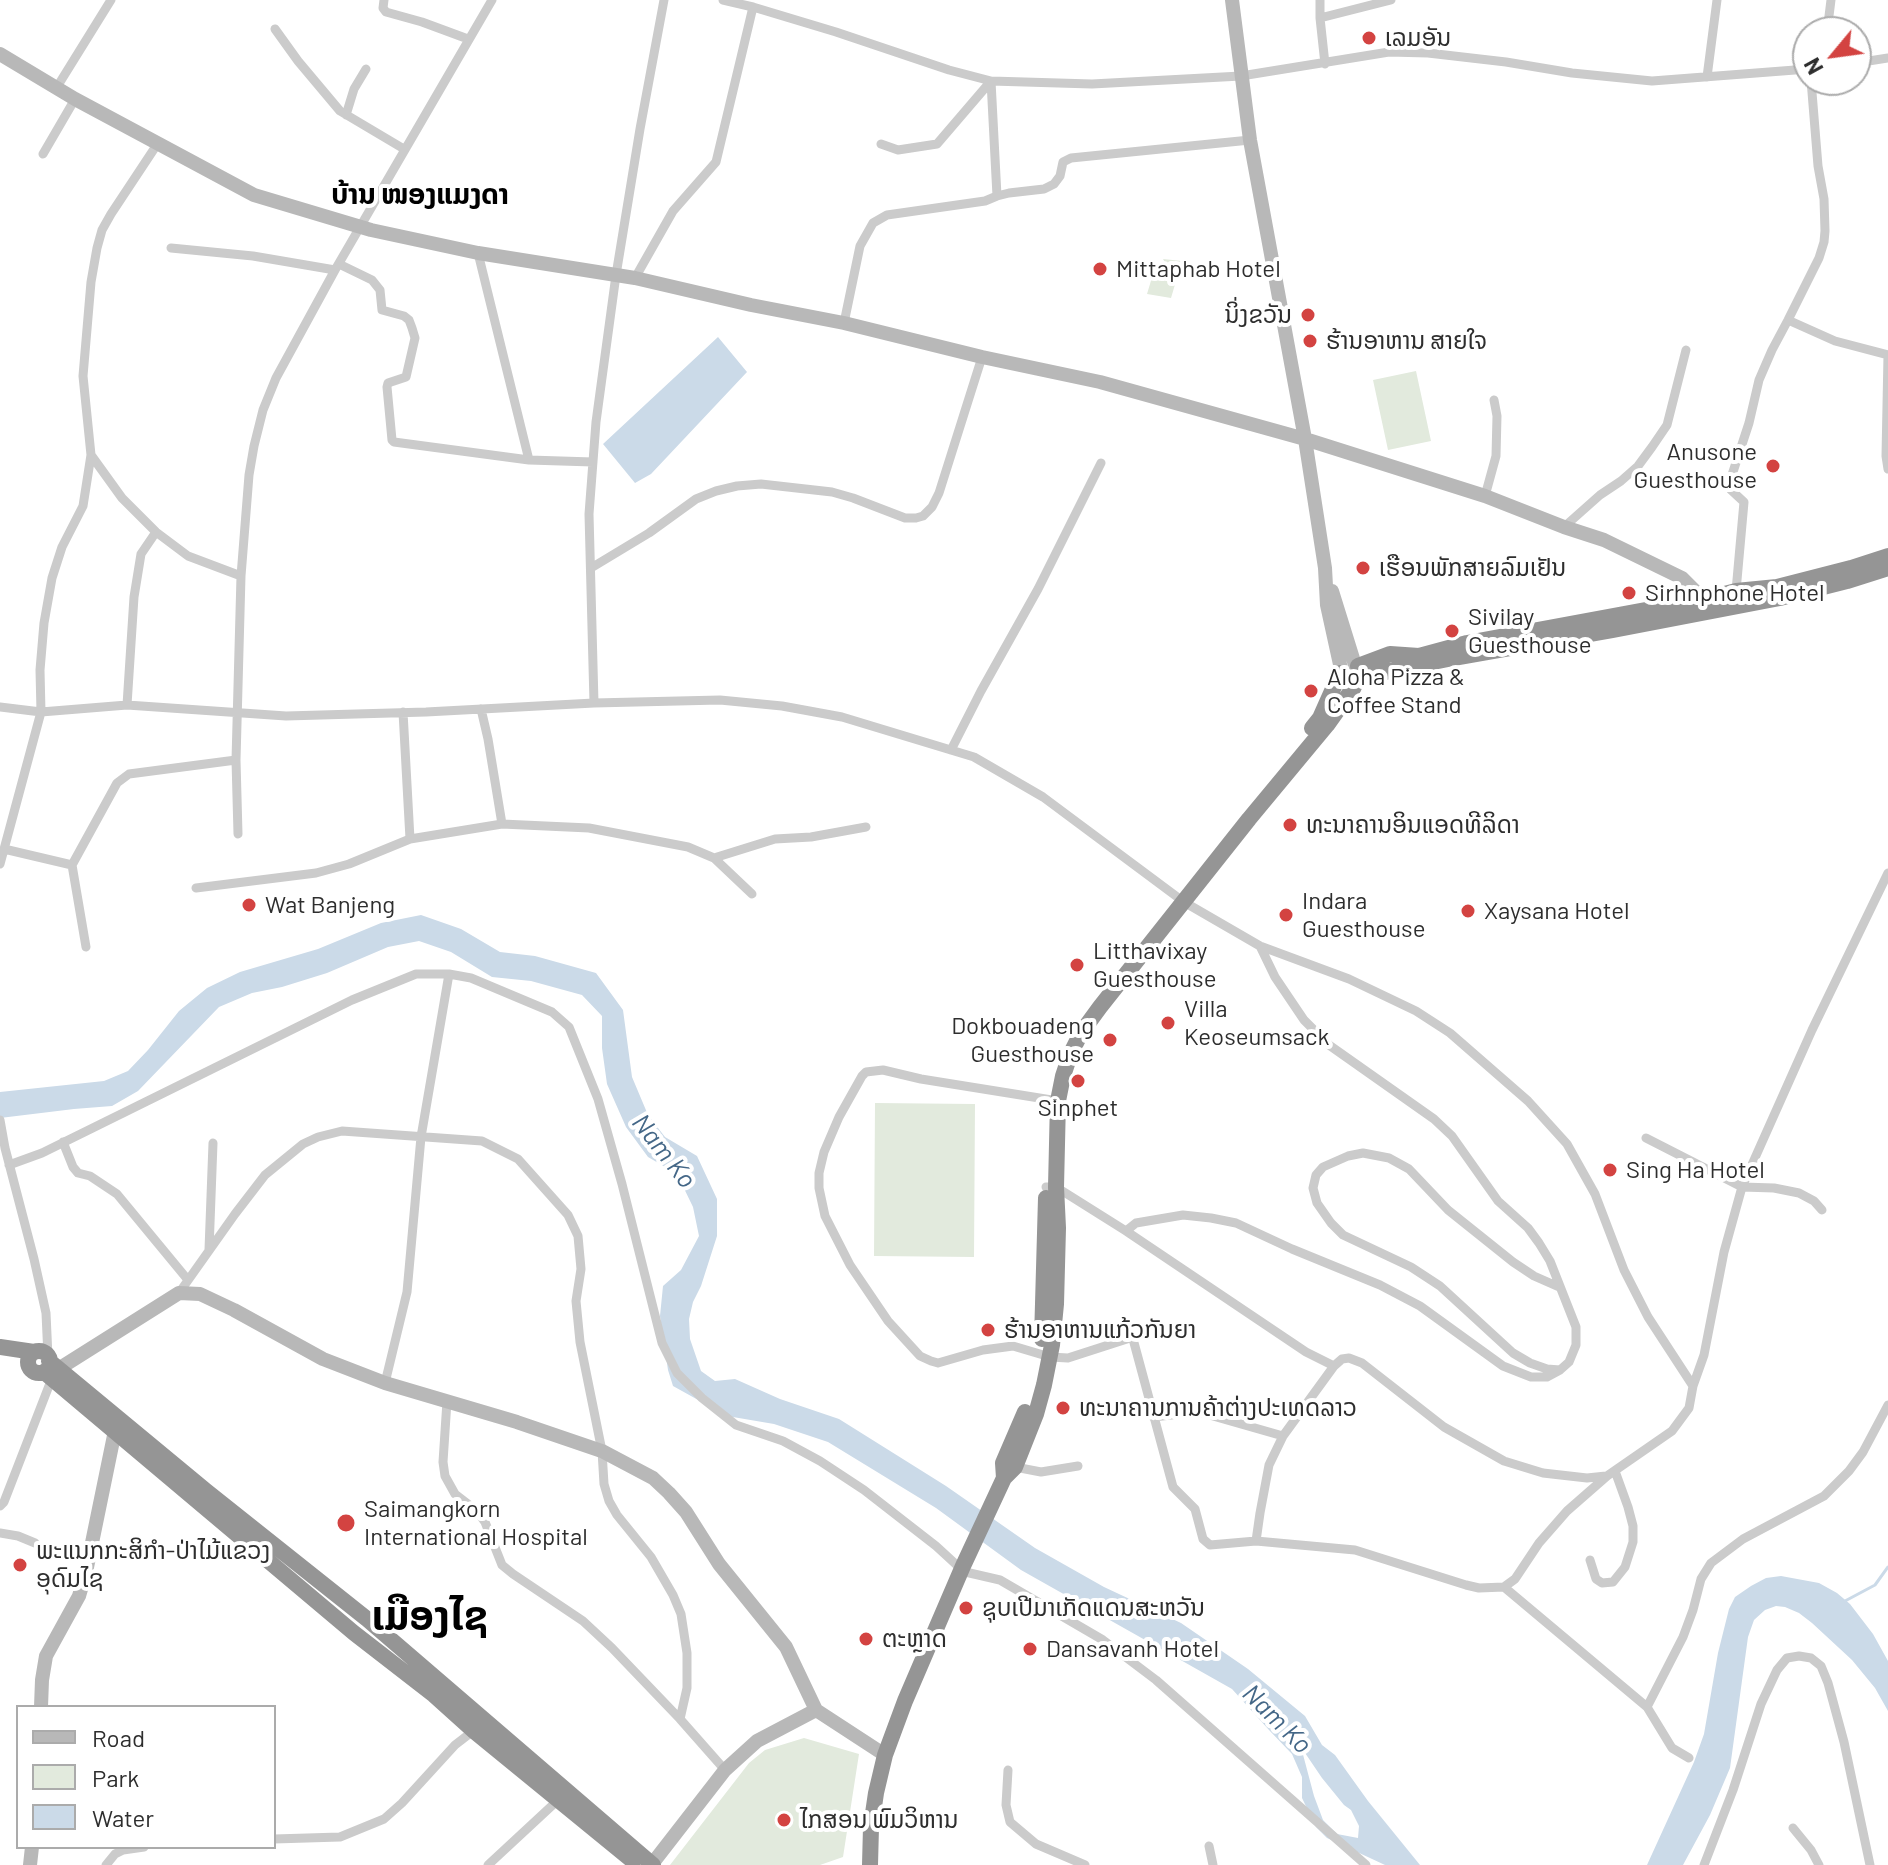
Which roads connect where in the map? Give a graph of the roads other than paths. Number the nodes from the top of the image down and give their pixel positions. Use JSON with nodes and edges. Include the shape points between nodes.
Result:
{"nodes":[{"id":1,"x":111,"y":0,"type":"edge"},
{"id":2,"x":384,"y":0,"type":"edge"},
{"id":3,"x":492,"y":0,"type":"edge"},
{"id":4,"x":664,"y":0,"type":"edge"},
{"id":5,"x":723,"y":0,"type":"edge"},
{"id":6,"x":1232,"y":0,"type":"edge"},
{"id":7,"x":1242,"y":0,"type":"edge"},
{"id":8,"x":1320,"y":0,"type":"edge"},
{"id":9,"x":1391,"y":0,"type":"edge"},
{"id":10,"x":1717,"y":0,"type":"edge"},
{"id":11,"x":753,"y":7,"type":"junction"},
{"id":12,"x":1320,"y":18,"type":"junction"},
{"id":13,"x":275,"y":29,"type":"dead end"},
{"id":14,"x":1236,"y":32,"type":"junction"},
{"id":15,"x":468,"y":39,"type":"junction"},
{"id":16,"x":0,"y":54,"type":"edge"},
{"id":17,"x":1325,"y":64,"type":"junction"},
{"id":18,"x":366,"y":69,"type":"dead end"},
{"id":19,"x":1792,"y":70,"type":"edge"},
{"id":20,"x":1241,"y":76,"type":"junction"},
{"id":21,"x":1707,"y":77,"type":"junction"},
{"id":22,"x":991,"y":81,"type":"junction"},
{"id":23,"x":57,"y":87,"type":"junction"},
{"id":24,"x":1812,"y":96,"type":"edge"},
{"id":25,"x":75,"y":99,"type":"junction"},
{"id":26,"x":346,"y":115,"type":"junction"},
{"id":27,"x":1250,"y":140,"type":"junction"},
{"id":28,"x":158,"y":143,"type":"junction"},
{"id":29,"x":881,"y":144,"type":"dead end"},
{"id":30,"x":404,"y":149,"type":"junction"},
{"id":31,"x":43,"y":154,"type":"dead end"},
{"id":32,"x":997,"y":196,"type":"junction"},
{"id":33,"x":359,"y":227,"type":"junction"},
{"id":34,"x":171,"y":248,"type":"dead end"},
{"id":35,"x":478,"y":253,"type":"junction"},
{"id":36,"x":337,"y":267,"type":"junction"},
{"id":37,"x":616,"y":275,"type":"junction"},
{"id":38,"x":635,"y":278,"type":"junction"},
{"id":39,"x":1788,"y":320,"type":"junction"},
{"id":40,"x":844,"y":323,"type":"junction"},
{"id":41,"x":1686,"y":350,"type":"dead end"},
{"id":42,"x":1888,"y":355,"type":"edge"},
{"id":43,"x":982,"y":357,"type":"junction"},
{"id":44,"x":1494,"y":400,"type":"dead end"},
{"id":45,"x":1305,"y":439,"type":"junction"},
{"id":46,"x":91,"y":455,"type":"junction"},
{"id":47,"x":529,"y":460,"type":"junction"},
{"id":48,"x":593,"y":462,"type":"junction"},
{"id":49,"x":1101,"y":463,"type":"dead end"},
{"id":50,"x":1888,"y":469,"type":"edge"},
{"id":51,"x":1485,"y":496,"type":"junction"},
{"id":52,"x":1564,"y":527,"type":"junction"},
{"id":53,"x":156,"y":532,"type":"junction"},
{"id":54,"x":1888,"y":556,"type":"edge"},
{"id":55,"x":591,"y":568,"type":"junction"},
{"id":56,"x":1888,"y":568,"type":"edge"},
{"id":57,"x":241,"y":576,"type":"junction"},
{"id":58,"x":1738,"y":598,"type":"junction"},
{"id":59,"x":1709,"y":605,"type":"junction"},
{"id":60,"x":1352,"y":673,"type":"junction"},
{"id":61,"x":594,"y":703,"type":"junction"},
{"id":62,"x":127,"y":705,"type":"junction"},
{"id":63,"x":0,"y":707,"type":"edge"},
{"id":64,"x":481,"y":709,"type":"junction"},
{"id":65,"x":41,"y":712,"type":"junction"},
{"id":66,"x":403,"y":712,"type":"junction"},
{"id":67,"x":239,"y":713,"type":"junction"},
{"id":68,"x":951,"y":750,"type":"junction"},
{"id":69,"x":236,"y":760,"type":"junction"},
{"id":70,"x":502,"y":824,"type":"junction"},
{"id":71,"x":866,"y":827,"type":"dead end"},
{"id":72,"x":238,"y":834,"type":"dead end"},
{"id":73,"x":410,"y":839,"type":"junction"},
{"id":74,"x":4,"y":849,"type":"junction"},
{"id":75,"x":714,"y":858,"type":"junction"},
{"id":76,"x":0,"y":864,"type":"edge"},
{"id":77,"x":72,"y":865,"type":"junction"},
{"id":78,"x":1888,"y":873,"type":"edge"},
{"id":79,"x":196,"y":888,"type":"dead end"},
{"id":80,"x":752,"y":894,"type":"dead end"},
{"id":81,"x":1180,"y":899,"type":"junction"},
{"id":82,"x":1260,"y":946,"type":"junction"},
{"id":83,"x":86,"y":947,"type":"dead end"},
{"id":84,"x":449,"y":974,"type":"junction"},
{"id":85,"x":1053,"y":1100,"type":"junction"},
{"id":86,"x":0,"y":1120,"type":"edge"},
{"id":87,"x":421,"y":1137,"type":"junction"},
{"id":88,"x":1646,"y":1138,"type":"dead end"},
{"id":89,"x":63,"y":1142,"type":"junction"},
{"id":90,"x":213,"y":1143,"type":"dead end"},
{"id":91,"x":9,"y":1165,"type":"junction"},
{"id":92,"x":1051,"y":1187,"type":"junction"},
{"id":93,"x":1742,"y":1187,"type":"junction"},
{"id":94,"x":1822,"y":1210,"type":"dead end"},
{"id":95,"x":1126,"y":1231,"type":"junction"},
{"id":96,"x":209,"y":1250,"type":"junction"},
{"id":97,"x":183,"y":1286,"type":"junction"},
{"id":98,"x":1559,"y":1287,"type":"junction"},
{"id":99,"x":0,"y":1350,"type":"edge"},
{"id":100,"x":1045,"y":1356,"type":"junction"},
{"id":101,"x":44,"y":1363,"type":"junction"},
{"id":102,"x":1334,"y":1366,"type":"junction"},
{"id":103,"x":1560,"y":1370,"type":"junction"},
{"id":104,"x":385,"y":1383,"type":"junction"},
{"id":105,"x":1693,"y":1386,"type":"junction"},
{"id":106,"x":447,"y":1401,"type":"junction"},
{"id":107,"x":1888,"y":1405,"type":"edge"},
{"id":108,"x":1153,"y":1417,"type":"junction"},
{"id":109,"x":116,"y":1424,"type":"junction"},
{"id":110,"x":1283,"y":1436,"type":"junction"},
{"id":111,"x":602,"y":1451,"type":"junction"},
{"id":112,"x":1078,"y":1466,"type":"dead end"},
{"id":113,"x":1611,"y":1473,"type":"junction"},
{"id":114,"x":1006,"y":1478,"type":"junction"},
{"id":115,"x":0,"y":1506,"type":"edge"},
{"id":116,"x":0,"y":1533,"type":"edge"},
{"id":117,"x":1256,"y":1541,"type":"junction"},
{"id":118,"x":35,"y":1543,"type":"dead end"},
{"id":119,"x":1590,"y":1560,"type":"dead end"},
{"id":120,"x":962,"y":1569,"type":"junction"},
{"id":121,"x":1504,"y":1587,"type":"junction"},
{"id":122,"x":41,"y":1705,"type":"edge"},
{"id":123,"x":1647,"y":1707,"type":"junction"},
{"id":124,"x":816,"y":1710,"type":"junction"},
{"id":125,"x":680,"y":1719,"type":"junction"},
{"id":126,"x":479,"y":1726,"type":"junction"},
{"id":127,"x":885,"y":1755,"type":"junction"},
{"id":128,"x":1689,"y":1758,"type":"dead end"},
{"id":129,"x":725,"y":1770,"type":"junction"},
{"id":130,"x":1008,"y":1770,"type":"dead end"},
{"id":131,"x":557,"y":1801,"type":"junction"},
{"id":132,"x":578,"y":1809,"type":"junction"},
{"id":133,"x":871,"y":1827,"type":"junction"},
{"id":134,"x":1793,"y":1828,"type":"dead end"},
{"id":135,"x":276,"y":1839,"type":"edge"},
{"id":136,"x":1209,"y":1846,"type":"dead end"},
{"id":137,"x":130,"y":1849,"type":"edge"},
{"id":138,"x":653,"y":1864,"type":"edge"},
{"id":139,"x":106,"y":1865,"type":"edge"},
{"id":140,"x":488,"y":1865,"type":"edge"},
{"id":141,"x":638,"y":1865,"type":"edge"},
{"id":142,"x":857,"y":1865,"type":"edge"},
{"id":143,"x":870,"y":1865,"type":"edge"},
{"id":144,"x":1085,"y":1865,"type":"edge"},
{"id":145,"x":1213,"y":1865,"type":"edge"},
{"id":146,"x":1366,"y":1865,"type":"edge"},
{"id":147,"x":1704,"y":1865,"type":"edge"},
{"id":148,"x":1819,"y":1865,"type":"edge"},
{"id":149,"x":1870,"y":1865,"type":"edge"}],
"edges":[{"from":1,"to":23,"type":"street"},
{"from":2,"to":15,"type":"street","via":[[386,12]]},
{"from":3,"to":15,"type":"street"},
{"from":4,"to":37,"type":"street"},
{"from":5,"to":11,"type":"street"},
{"from":6,"to":14,"type":"street"},
{"from":7,"to":14,"type":"street"},
{"from":8,"to":12,"type":"street"},
{"from":9,"to":12,"type":"street"},
{"from":10,"to":21,"type":"street"},
{"from":11,"to":22,"type":"street"},
{"from":11,"to":38,"type":"street","via":[[716,162],[673,211]]},
{"from":12,"to":17,"type":"street"},
{"from":13,"to":26,"type":"street"},
{"from":14,"to":20,"type":"street"},
{"from":15,"to":30,"type":"street"},
{"from":16,"to":23,"type":"street"},
{"from":17,"to":20,"type":"street"},
{"from":17,"to":21,"type":"street","via":[[1389,52],[1428,53],[1652,81]]},
{"from":18,"to":26,"type":"street"},
{"from":19,"to":21,"type":"street"},
{"from":20,"to":22,"type":"street","via":[[1092,84]]},
{"from":20,"to":27,"type":"street"},
{"from":22,"to":29,"type":"street","via":[[937,144],[898,150]]},
{"from":22,"to":32,"type":"street"},
{"from":23,"to":25,"type":"street"},
{"from":24,"to":39,"type":"street","via":[[1825,231],[1819,258]]},
{"from":25,"to":28,"type":"street"},
{"from":25,"to":31,"type":"street"},
{"from":26,"to":30,"type":"street"},
{"from":27,"to":32,"type":"street","via":[[1071,158],[1063,162],[1054,184]]},
{"from":27,"to":45,"type":"street"},
{"from":28,"to":33,"type":"street","via":[[254,195]]},
{"from":28,"to":46,"type":"street","via":[[111,214],[97,248],[83,376]]},
{"from":30,"to":33,"type":"street"},
{"from":32,"to":40,"type":"street","via":[[887,215],[873,223],[860,246]]},
{"from":33,"to":35,"type":"street"},
{"from":33,"to":36,"type":"street"},
{"from":34,"to":36,"type":"street"},
{"from":35,"to":37,"type":"street"},
{"from":35,"to":47,"type":"street"},
{"from":36,"to":47,"type":"street","via":[[372,280],[380,290],[382,310],[404,316],[412,328],[415,338],[406,377],[387,387],[392,440]]},
{"from":36,"to":57,"type":"street","via":[[263,410],[249,475]]},
{"from":37,"to":38,"type":"street"},
{"from":37,"to":48,"type":"street"},
{"from":38,"to":40,"type":"street"},
{"from":39,"to":42,"type":"street","via":[[1835,341]]},
{"from":39,"to":58,"type":"street","via":[[1759,380],[1729,484],[1744,502]]},
{"from":40,"to":43,"type":"street"},
{"from":41,"to":52,"type":"street","via":[[1667,425],[1638,466]]},
{"from":42,"to":50,"type":"street"},
{"from":43,"to":45,"type":"street","via":[[1100,382]]},
{"from":43,"to":55,"type":"street","via":[[939,493],[923,516],[905,518],[832,492],[737,486],[696,499]]},
{"from":44,"to":51,"type":"street","via":[[1496,456]]},
{"from":45,"to":51,"type":"street"},
{"from":45,"to":60,"type":"street","via":[[1327,605]]},
{"from":46,"to":53,"type":"street","via":[[122,498]]},
{"from":46,"to":65,"type":"street","via":[[83,506],[52,578],[40,670]]},
{"from":47,"to":48,"type":"street"},
{"from":48,"to":55,"type":"street"},
{"from":49,"to":68,"type":"street"},
{"from":51,"to":52,"type":"street"},
{"from":52,"to":59,"type":"street","via":[[1682,578]]},
{"from":53,"to":57,"type":"street","via":[[188,556]]},
{"from":53,"to":62,"type":"street","via":[[141,554]]},
{"from":54,"to":58,"type":"highway"},
{"from":55,"to":61,"type":"street"},
{"from":56,"to":58,"type":"highway","via":[[1780,598]]},
{"from":57,"to":67,"type":"street"},
{"from":58,"to":59,"type":"highway"},
{"from":59,"to":60,"type":"highway","via":[[1467,643],[1419,656],[1390,654]]},
{"from":60,"to":81,"type":"highway","via":[[1323,722]]},
{"from":61,"to":64,"type":"street"},
{"from":61,"to":68,"type":"street","via":[[720,700],[782,706],[842,717]]},
{"from":62,"to":65,"type":"street"},
{"from":62,"to":67,"type":"street"},
{"from":63,"to":65,"type":"street"},
{"from":64,"to":66,"type":"street"},
{"from":64,"to":70,"type":"street"},
{"from":65,"to":74,"type":"street"},
{"from":66,"to":67,"type":"street"},
{"from":66,"to":73,"type":"street"},
{"from":67,"to":69,"type":"street"},
{"from":68,"to":81,"type":"street","via":[[974,757],[1043,797]]},
{"from":69,"to":72,"type":"street"},
{"from":69,"to":77,"type":"street","via":[[129,774],[117,783]]},
{"from":70,"to":73,"type":"street"},
{"from":70,"to":75,"type":"street","via":[[589,828],[688,847]]},
{"from":71,"to":75,"type":"street","via":[[775,839]]},
{"from":73,"to":79,"type":"street","via":[[316,873]]},
{"from":74,"to":76,"type":"street"},
{"from":74,"to":77,"type":"street"},
{"from":75,"to":80,"type":"street"},
{"from":77,"to":83,"type":"street"},
{"from":78,"to":93,"type":"street"},
{"from":81,"to":82,"type":"street"},
{"from":81,"to":85,"type":"highway","via":[[1081,1033]]},
{"from":82,"to":98,"type":"street","via":[[1304,1020],[1329,1045],[1452,1136],[1498,1201],[1539,1243]]},
{"from":82,"to":105,"type":"street","via":[[1416,1011],[1450,1033],[1528,1101],[1567,1144],[1595,1194],[1648,1317]]},
{"from":84,"to":87,"type":"street"},
{"from":84,"to":89,"type":"street","via":[[416,974],[352,1000]]},
{"from":84,"to":120,"type":"street","via":[[552,1012],[569,1027],[598,1099],[662,1343],[677,1373],[736,1425],[783,1441],[864,1490]]},
{"from":85,"to":92,"type":"highway"},
{"from":85,"to":100,"type":"street","via":[[883,1070],[866,1072],[839,1117],[819,1173],[825,1216],[850,1265],[888,1321],[920,1356],[938,1363],[1013,1346]]},
{"from":86,"to":91,"type":"street"},
{"from":87,"to":96,"type":"street","via":[[342,1131],[303,1144],[265,1175]]},
{"from":87,"to":104,"type":"street","via":[[407,1292]]},
{"from":87,"to":111,"type":"street","via":[[482,1141],[518,1159],[568,1215],[578,1236],[580,1342]]},
{"from":88,"to":93,"type":"street"},
{"from":89,"to":91,"type":"street"},
{"from":89,"to":97,"type":"street","via":[[78,1173],[117,1194]]},
{"from":90,"to":96,"type":"street"},
{"from":91,"to":101,"type":"street","via":[[46,1313]]},
{"from":92,"to":95,"type":"street"},
{"from":92,"to":100,"type":"highway","via":[[1057,1276]]},
{"from":93,"to":94,"type":"street","via":[[1799,1193]]},
{"from":93,"to":105,"type":"street"},
{"from":95,"to":102,"type":"street"},
{"from":95,"to":103,"type":"street","via":[[1136,1223],[1183,1215],[1236,1223],[1420,1306],[1503,1366],[1531,1377]]},
{"from":96,"to":97,"type":"street"},
{"from":97,"to":101,"type":"street"},
{"from":97,"to":104,"type":"street","via":[[323,1359]]},
{"from":98,"to":103,"type":"street","via":[[1576,1327],[1576,1345]]},
{"from":98,"to":103,"type":"street","via":[[1513,1262],[1448,1210],[1409,1169],[1389,1158],[1348,1156],[1316,1175],[1317,1203],[1343,1235],[1440,1286],[1513,1353]]},
{"from":99,"to":101,"type":"highway"},
{"from":100,"to":108,"type":"street","via":[[1068,1358],[1133,1339]]},
{"from":100,"to":114,"type":"highway","via":[[1003,1463]]},
{"from":101,"to":109,"type":"highway"},
{"from":101,"to":115,"type":"street"},
{"from":102,"to":110,"type":"street"},
{"from":102,"to":113,"type":"street","via":[[1349,1358],[1362,1363],[1444,1427],[1504,1461],[1587,1478]]},
{"from":104,"to":106,"type":"street"},
{"from":105,"to":113,"type":"street","via":[[1689,1408],[1672,1431]]},
{"from":106,"to":111,"type":"street"},
{"from":106,"to":125,"type":"street","via":[[445,1476],[455,1494],[485,1522],[502,1565],[583,1621]]},
{"from":107,"to":123,"type":"street","via":[[1863,1452],[1824,1496],[1743,1539],[1711,1563],[1683,1637]]},
{"from":108,"to":110,"type":"street","via":[[1199,1412]]},
{"from":108,"to":117,"type":"street","via":[[1173,1487],[1195,1509],[1206,1543]]},
{"from":109,"to":122,"type":"street","via":[[86,1572],[46,1656]]},
{"from":109,"to":126,"type":"highway","via":[[206,1491],[304,1579],[367,1619]]},
{"from":110,"to":117,"type":"street","via":[[1269,1465]]},
{"from":111,"to":124,"type":"street","via":[[653,1478],[686,1512],[719,1564],[786,1647]]},
{"from":111,"to":125,"type":"street","via":[[609,1501],[651,1557],[681,1614],[687,1688]]},
{"from":112,"to":114,"type":"street"},
{"from":113,"to":119,"type":"street","via":[[1628,1507],[1633,1542],[1613,1582],[1596,1579]]},
{"from":113,"to":121,"type":"street","via":[[1567,1511]]},
{"from":114,"to":120,"type":"highway"},
{"from":116,"to":118,"type":"street"},
{"from":117,"to":121,"type":"street","via":[[1355,1550],[1466,1585]]},
{"from":120,"to":127,"type":"highway"},
{"from":120,"to":146,"type":"street","via":[[1000,1580],[1103,1640],[1156,1680]]},
{"from":121,"to":123,"type":"street"},
{"from":123,"to":128,"type":"street","via":[[1672,1748]]},
{"from":124,"to":127,"type":"street"},
{"from":124,"to":129,"type":"street","via":[[757,1741]]},
{"from":125,"to":129,"type":"street"},
{"from":126,"to":131,"type":"highway"},
{"from":126,"to":132,"type":"highway"},
{"from":126,"to":135,"type":"street","via":[[384,1819],[340,1837]]},
{"from":127,"to":133,"type":"highway"},
{"from":129,"to":138,"type":"street"},
{"from":130,"to":144,"type":"street","via":[[1010,1822],[1036,1844]]},
{"from":131,"to":132,"type":"highway"},
{"from":131,"to":140,"type":"street"},
{"from":132,"to":138,"type":"highway"},
{"from":132,"to":141,"type":"highway"},
{"from":133,"to":142,"type":"highway"},
{"from":133,"to":143,"type":"highway"},
{"from":134,"to":148,"type":"street"},
{"from":136,"to":145,"type":"street"},
{"from":137,"to":139,"type":"street","via":[[115,1854]]},
{"from":147,"to":149,"type":"street","via":[[1761,1704],[1777,1670],[1787,1658],[1799,1656],[1821,1666],[1828,1683]]}]}
